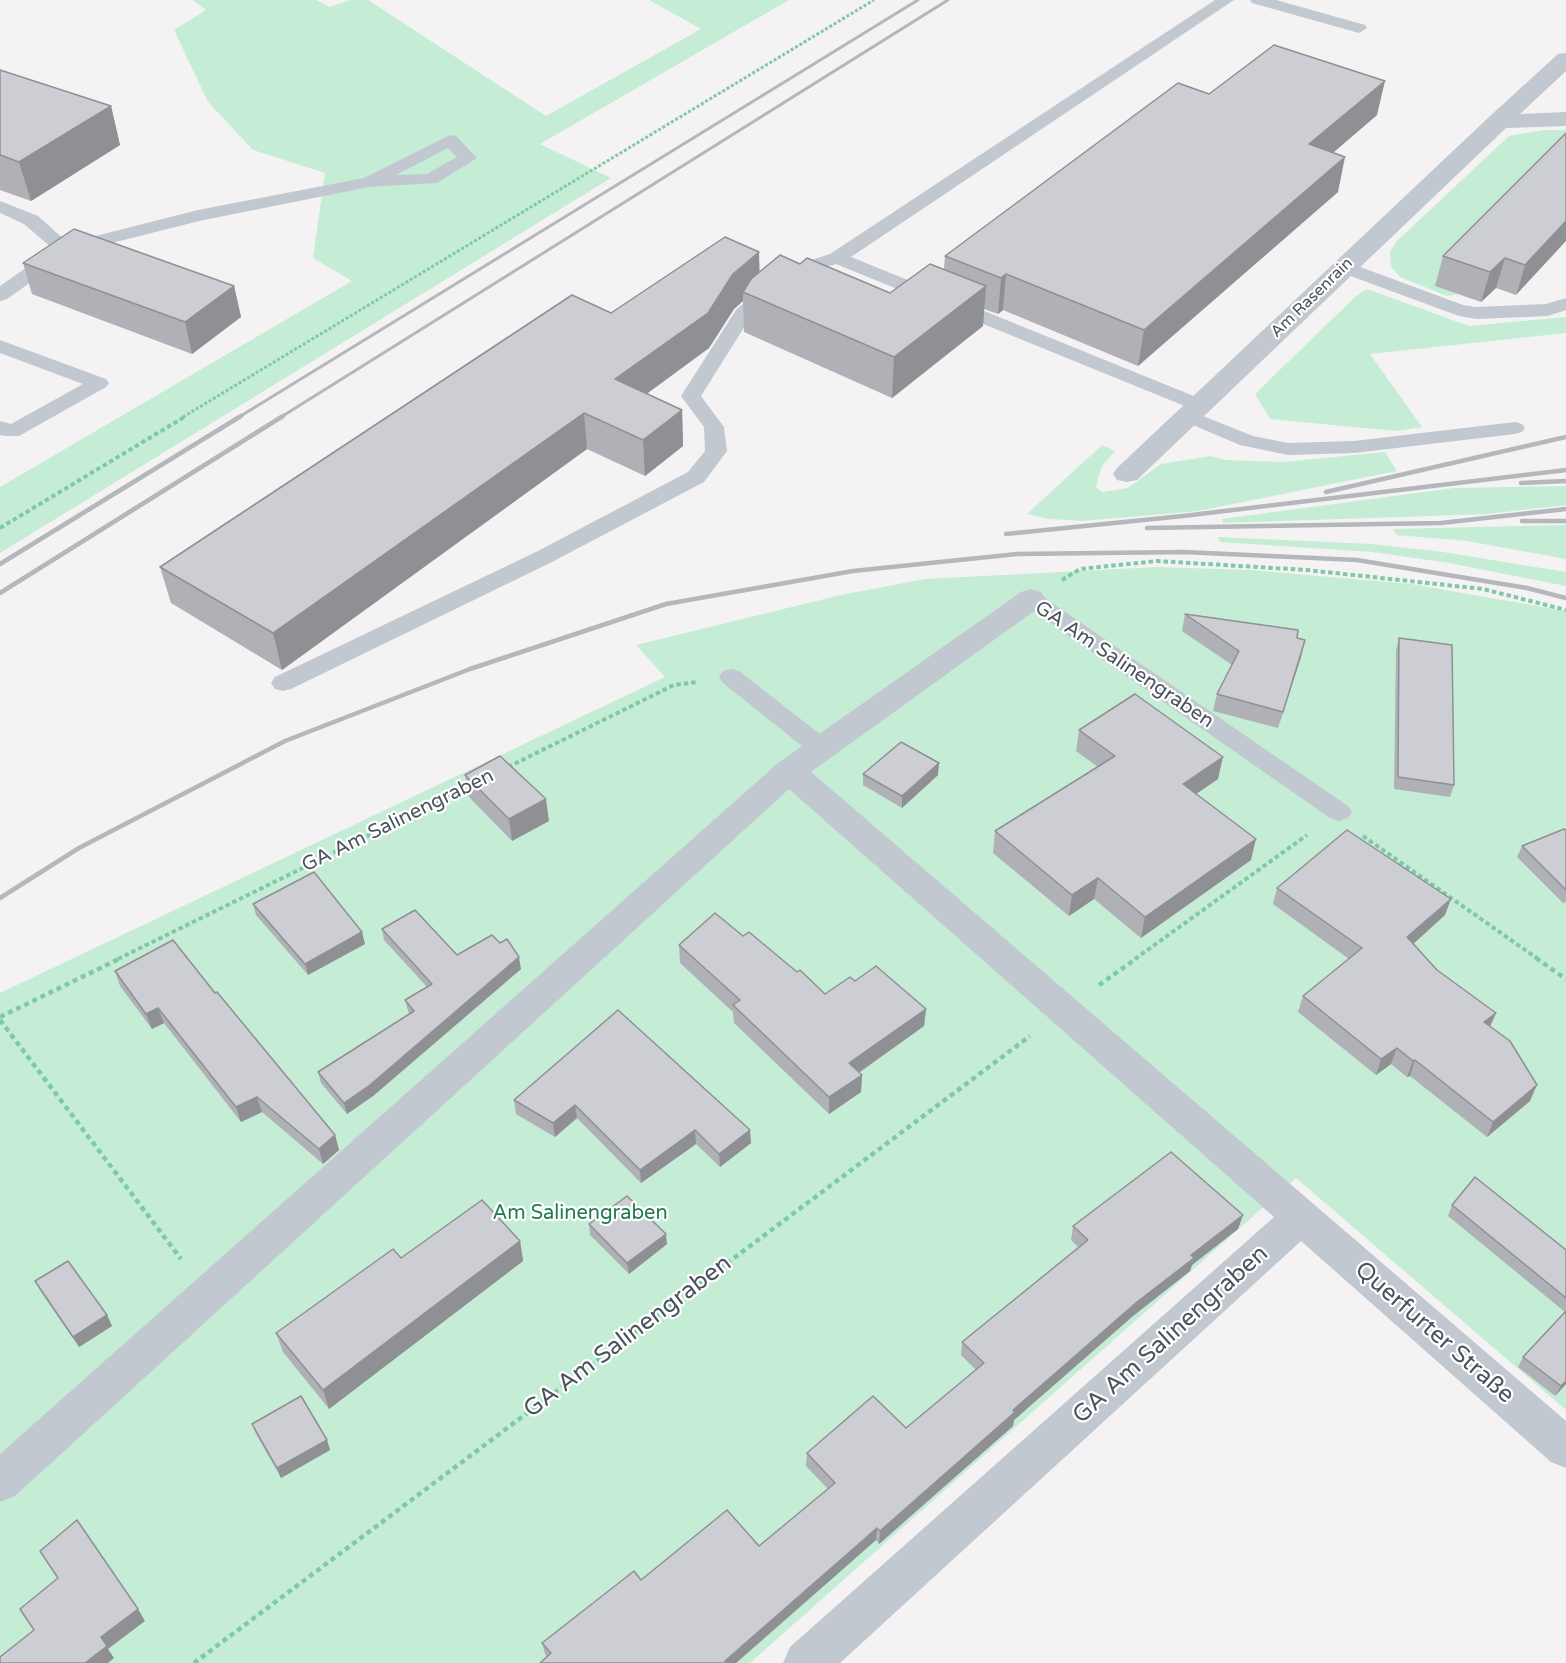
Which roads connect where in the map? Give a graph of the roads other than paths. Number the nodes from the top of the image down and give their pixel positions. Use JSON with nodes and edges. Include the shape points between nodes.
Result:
{"nodes":[{"id":1,"x":1226,"y":0,"type":"edge"},
{"id":2,"x":1258,"y":0,"type":"edge"},
{"id":3,"x":1359,"y":28,"type":"dead end"},
{"id":4,"x":1566,"y":58,"type":"edge"},
{"id":5,"x":1566,"y":119,"type":"edge"},
{"id":6,"x":1497,"y":122,"type":"junction"},
{"id":7,"x":369,"y":182,"type":"dead end"},
{"id":8,"x":0,"y":206,"type":"edge"},
{"id":9,"x":65,"y":250,"type":"junction"},
{"id":10,"x":837,"y":258,"type":"junction"},
{"id":11,"x":1344,"y":267,"type":"junction"},
{"id":12,"x":0,"y":295,"type":"edge"},
{"id":13,"x":1566,"y":304,"type":"edge"},
{"id":14,"x":0,"y":346,"type":"edge"},
{"id":15,"x":1193,"y":410,"type":"junction"},
{"id":16,"x":1515,"y":428,"type":"dead end"},
{"id":17,"x":4,"y":432,"type":"edge"},
{"id":18,"x":1127,"y":474,"type":"dead end"},
{"id":19,"x":1031,"y":599,"type":"joint"},
{"id":20,"x":731,"y":677,"type":"road end"},
{"id":21,"x":283,"y":683,"type":"dead end"},
{"id":22,"x":821,"y":748,"type":"junction"},
{"id":23,"x":789,"y":771,"type":"junction"},
{"id":24,"x":1339,"y":812,"type":"road end"},
{"id":25,"x":1301,"y":1217,"type":"junction"},
{"id":26,"x":1566,"y":1448,"type":"edge"},
{"id":27,"x":0,"y":1482,"type":"edge"},
{"id":28,"x":806,"y":1663,"type":"edge"}],
"edges":[{"from":1,"to":10,"type":"lane"},
{"from":2,"to":3,"type":"lane"},
{"from":4,"to":6,"type":"street","name":"Am Rasenrain"},
{"from":5,"to":6,"type":"street"},
{"from":6,"to":11,"type":"street","name":"Am Rasenrain"},
{"from":7,"to":9,"type":"lane","via":[[198,216]]},
{"from":8,"to":9,"type":"lane","via":[[31,220]]},
{"from":9,"to":12,"type":"lane"},
{"from":10,"to":15,"type":"lane"},
{"from":10,"to":21,"type":"lane","via":[[790,273],[743,314],[691,396],[714,427],[716,451],[696,477],[544,557]]},
{"from":11,"to":13,"type":"lane","via":[[1476,314],[1548,310]]},
{"from":11,"to":15,"type":"street","name":"Am Rasenrain"},
{"from":14,"to":17,"type":"lane","via":[[99,384]]},
{"from":15,"to":16,"type":"lane","via":[[1247,441],[1288,449],[1353,447]]},
{"from":15,"to":18,"type":"street","name":"Am Rasenrain"},
{"from":19,"to":22,"type":"street","name":"GA Am Salinengraben"},
{"from":19,"to":24,"type":"lane","name":"GA Am Salinengraben"},
{"from":20,"to":22,"type":"lane"},
{"from":22,"to":23,"type":"street","name":"GA Am Salinengraben"},
{"from":23,"to":25,"type":"street"},
{"from":23,"to":27,"type":"street","name":"GA Am Salinengraben"},
{"from":25,"to":26,"type":"street","name":"Querfurter Straße"},
{"from":25,"to":28,"type":"street","name":"GA Am Salinengraben"}]}
